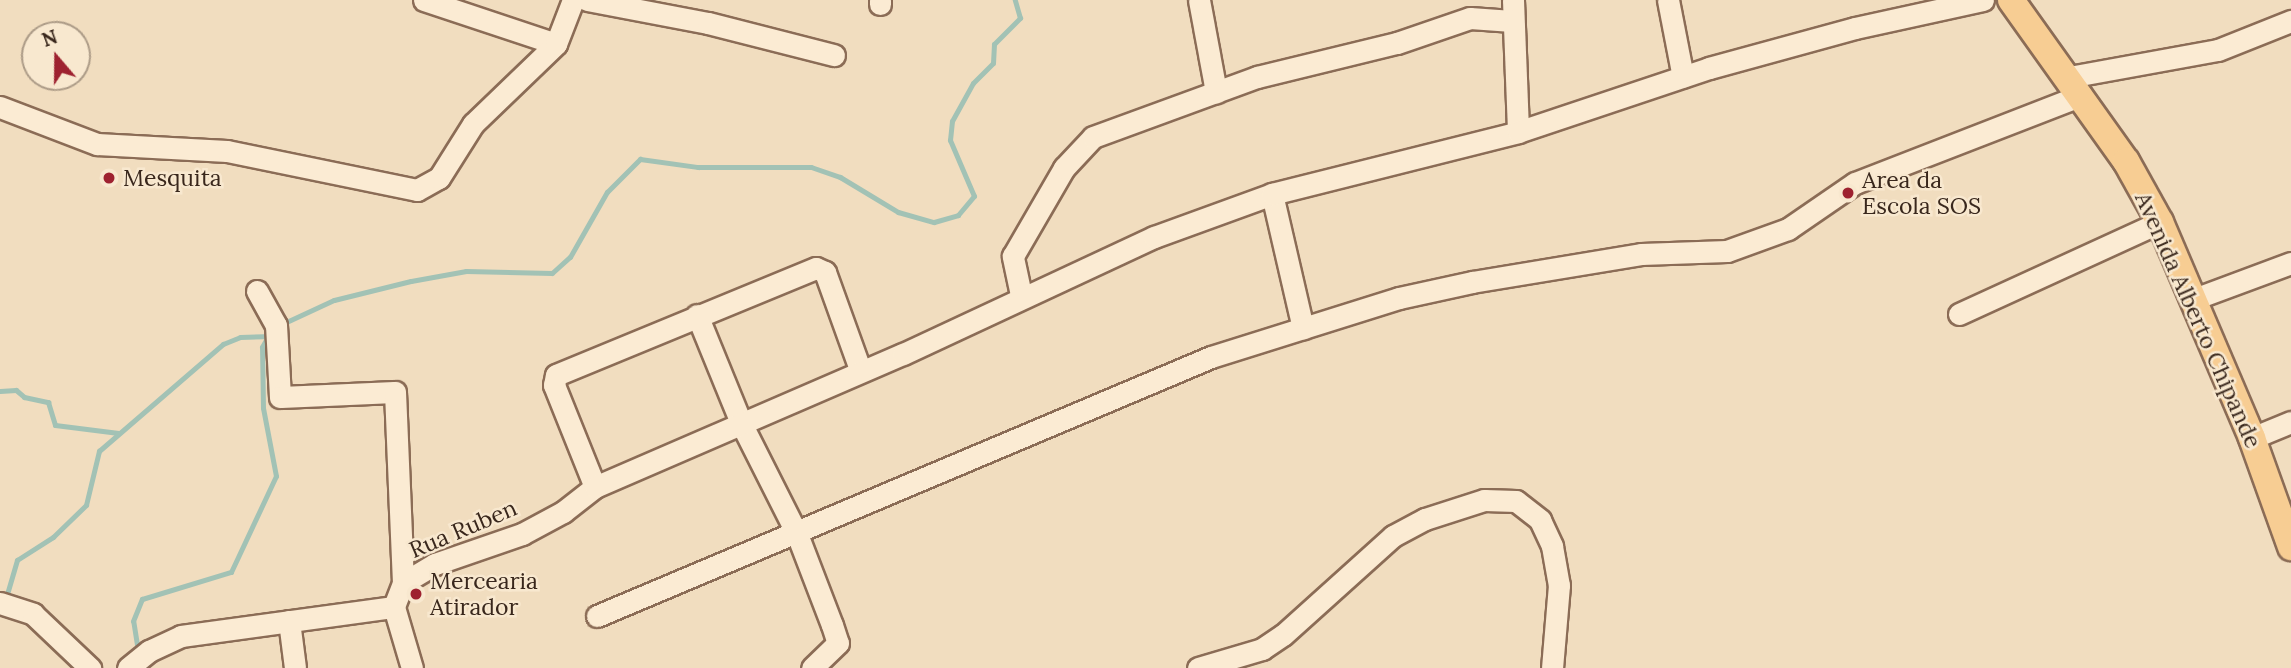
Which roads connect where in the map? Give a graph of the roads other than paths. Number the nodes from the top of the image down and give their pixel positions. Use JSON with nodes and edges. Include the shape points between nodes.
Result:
{"nodes":[{"id":1,"x":424,"y":0,"type":"edge"},
{"id":2,"x":573,"y":0,"type":"edge"},
{"id":3,"x":587,"y":0,"type":"edge"},
{"id":4,"x":1199,"y":0,"type":"edge"},
{"id":5,"x":1668,"y":0,"type":"edge"},
{"id":6,"x":1983,"y":0,"type":"edge"},
{"id":7,"x":2011,"y":0,"type":"edge"},
{"id":8,"x":1513,"y":10,"type":"edge"},
{"id":9,"x":2291,"y":21,"type":"edge"},
{"id":10,"x":556,"y":44,"type":"junction"},
{"id":11,"x":834,"y":55,"type":"dead end"},
{"id":12,"x":1683,"y":77,"type":"junction"},
{"id":13,"x":2075,"y":86,"type":"junction"},
{"id":14,"x":1216,"y":93,"type":"junction"},
{"id":15,"x":0,"y":107,"type":"edge"},
{"id":16,"x":1518,"y":132,"type":"junction"},
{"id":17,"x":1272,"y":194,"type":"junction"},
{"id":18,"x":2160,"y":222,"type":"junction"},
{"id":19,"x":2291,"y":263,"type":"edge"},
{"id":20,"x":257,"y":290,"type":"dead end"},
{"id":21,"x":1021,"y":295,"type":"junction"},
{"id":22,"x":2194,"y":299,"type":"junction"},
{"id":23,"x":1959,"y":314,"type":"dead end"},
{"id":24,"x":697,"y":315,"type":"junction"},
{"id":25,"x":1303,"y":328,"type":"junction"},
{"id":26,"x":860,"y":369,"type":"junction"},
{"id":27,"x":2291,"y":422,"type":"edge"},
{"id":28,"x":741,"y":423,"type":"junction"},
{"id":29,"x":2252,"y":438,"type":"junction"},
{"id":30,"x":595,"y":487,"type":"junction"},
{"id":31,"x":797,"y":534,"type":"junction"},
{"id":32,"x":2291,"y":547,"type":"edge"},
{"id":33,"x":403,"y":583,"type":"junction"},
{"id":34,"x":0,"y":603,"type":"edge"},
{"id":35,"x":394,"y":607,"type":"junction"},
{"id":36,"x":597,"y":616,"type":"dead end"},
{"id":37,"x":289,"y":621,"type":"junction"},
{"id":38,"x":90,"y":668,"type":"edge"},
{"id":39,"x":128,"y":668,"type":"edge"},
{"id":40,"x":295,"y":668,"type":"edge"},
{"id":41,"x":412,"y":668,"type":"edge"},
{"id":42,"x":812,"y":668,"type":"edge"},
{"id":43,"x":1198,"y":668,"type":"edge"},
{"id":44,"x":1552,"y":668,"type":"edge"}],
"edges":[{"from":1,"to":10,"type":"street"},
{"from":2,"to":10,"type":"street"},
{"from":3,"to":11,"type":"street","via":[[708,23]]},
{"from":4,"to":14,"type":"street"},
{"from":5,"to":12,"type":"street"},
{"from":6,"to":12,"type":"street","name":"Rua Ruben","via":[[1856,28]]},
{"from":7,"to":13,"type":"main road","name":"Avenida Alberto Chipande"},
{"from":8,"to":14,"type":"street","via":[[1470,18]]},
{"from":8,"to":16,"type":"street"},
{"from":9,"to":13,"type":"street","via":[[2218,50]]},
{"from":10,"to":15,"type":"street","via":[[473,124],[439,178],[418,190],[227,151],[97,144]]},
{"from":12,"to":16,"type":"street","name":"Rua Ruben"},
{"from":13,"to":18,"type":"main road","name":"Avenida Alberto Chipande"},
{"from":13,"to":25,"type":"street","via":[[1856,183],[1788,229],[1727,251],[1641,254],[1472,282],[1399,298]]},
{"from":14,"to":21,"type":"street","via":[[1093,136],[1078,149],[1013,256]]},
{"from":16,"to":17,"type":"street","name":"Rua Ruben"},
{"from":17,"to":21,"type":"street","name":"Rua Ruben","via":[[1154,237]]},
{"from":17,"to":25,"type":"street"},
{"from":18,"to":22,"type":"main road","name":"Avenida Alberto Chipande"},
{"from":18,"to":23,"type":"street"},
{"from":19,"to":22,"type":"street"},
{"from":20,"to":33,"type":"street","name":"Rua Ruben","via":[[276,325],[280,397],[395,392]]},
{"from":21,"to":26,"type":"street","name":"Rua Ruben","via":[[903,354]]},
{"from":22,"to":29,"type":"main road","name":"Avenida Alberto Chipande"},
{"from":24,"to":26,"type":"street","via":[[816,268],[825,272]]},
{"from":24,"to":28,"type":"street"},
{"from":24,"to":30,"type":"street","via":[[556,375],[554,385]]},
{"from":25,"to":31,"type":"street","via":[[1211,357],[1104,399]]},
{"from":26,"to":28,"type":"street","name":"Rua Ruben"},
{"from":27,"to":29,"type":"street"},
{"from":28,"to":30,"type":"street","name":"Rua Ruben"},
{"from":28,"to":31,"type":"street"},
{"from":29,"to":32,"type":"main road","name":"Avenida Alberto Chipande"},
{"from":30,"to":33,"type":"street","name":"Rua Ruben","via":[[563,512],[522,534],[436,564]]},
{"from":31,"to":36,"type":"street"},
{"from":31,"to":42,"type":"street","via":[[838,643]]},
{"from":33,"to":35,"type":"street"},
{"from":34,"to":38,"type":"street","via":[[33,614]]},
{"from":35,"to":37,"type":"street"},
{"from":35,"to":41,"type":"street"},
{"from":37,"to":39,"type":"street","via":[[181,636],[149,651]]},
{"from":37,"to":40,"type":"street"},
{"from":43,"to":44,"type":"street","via":[[1262,649],[1394,536],[1425,519],[1484,500],[1516,501],[1540,520],[1552,546],[1559,585]]}]}
